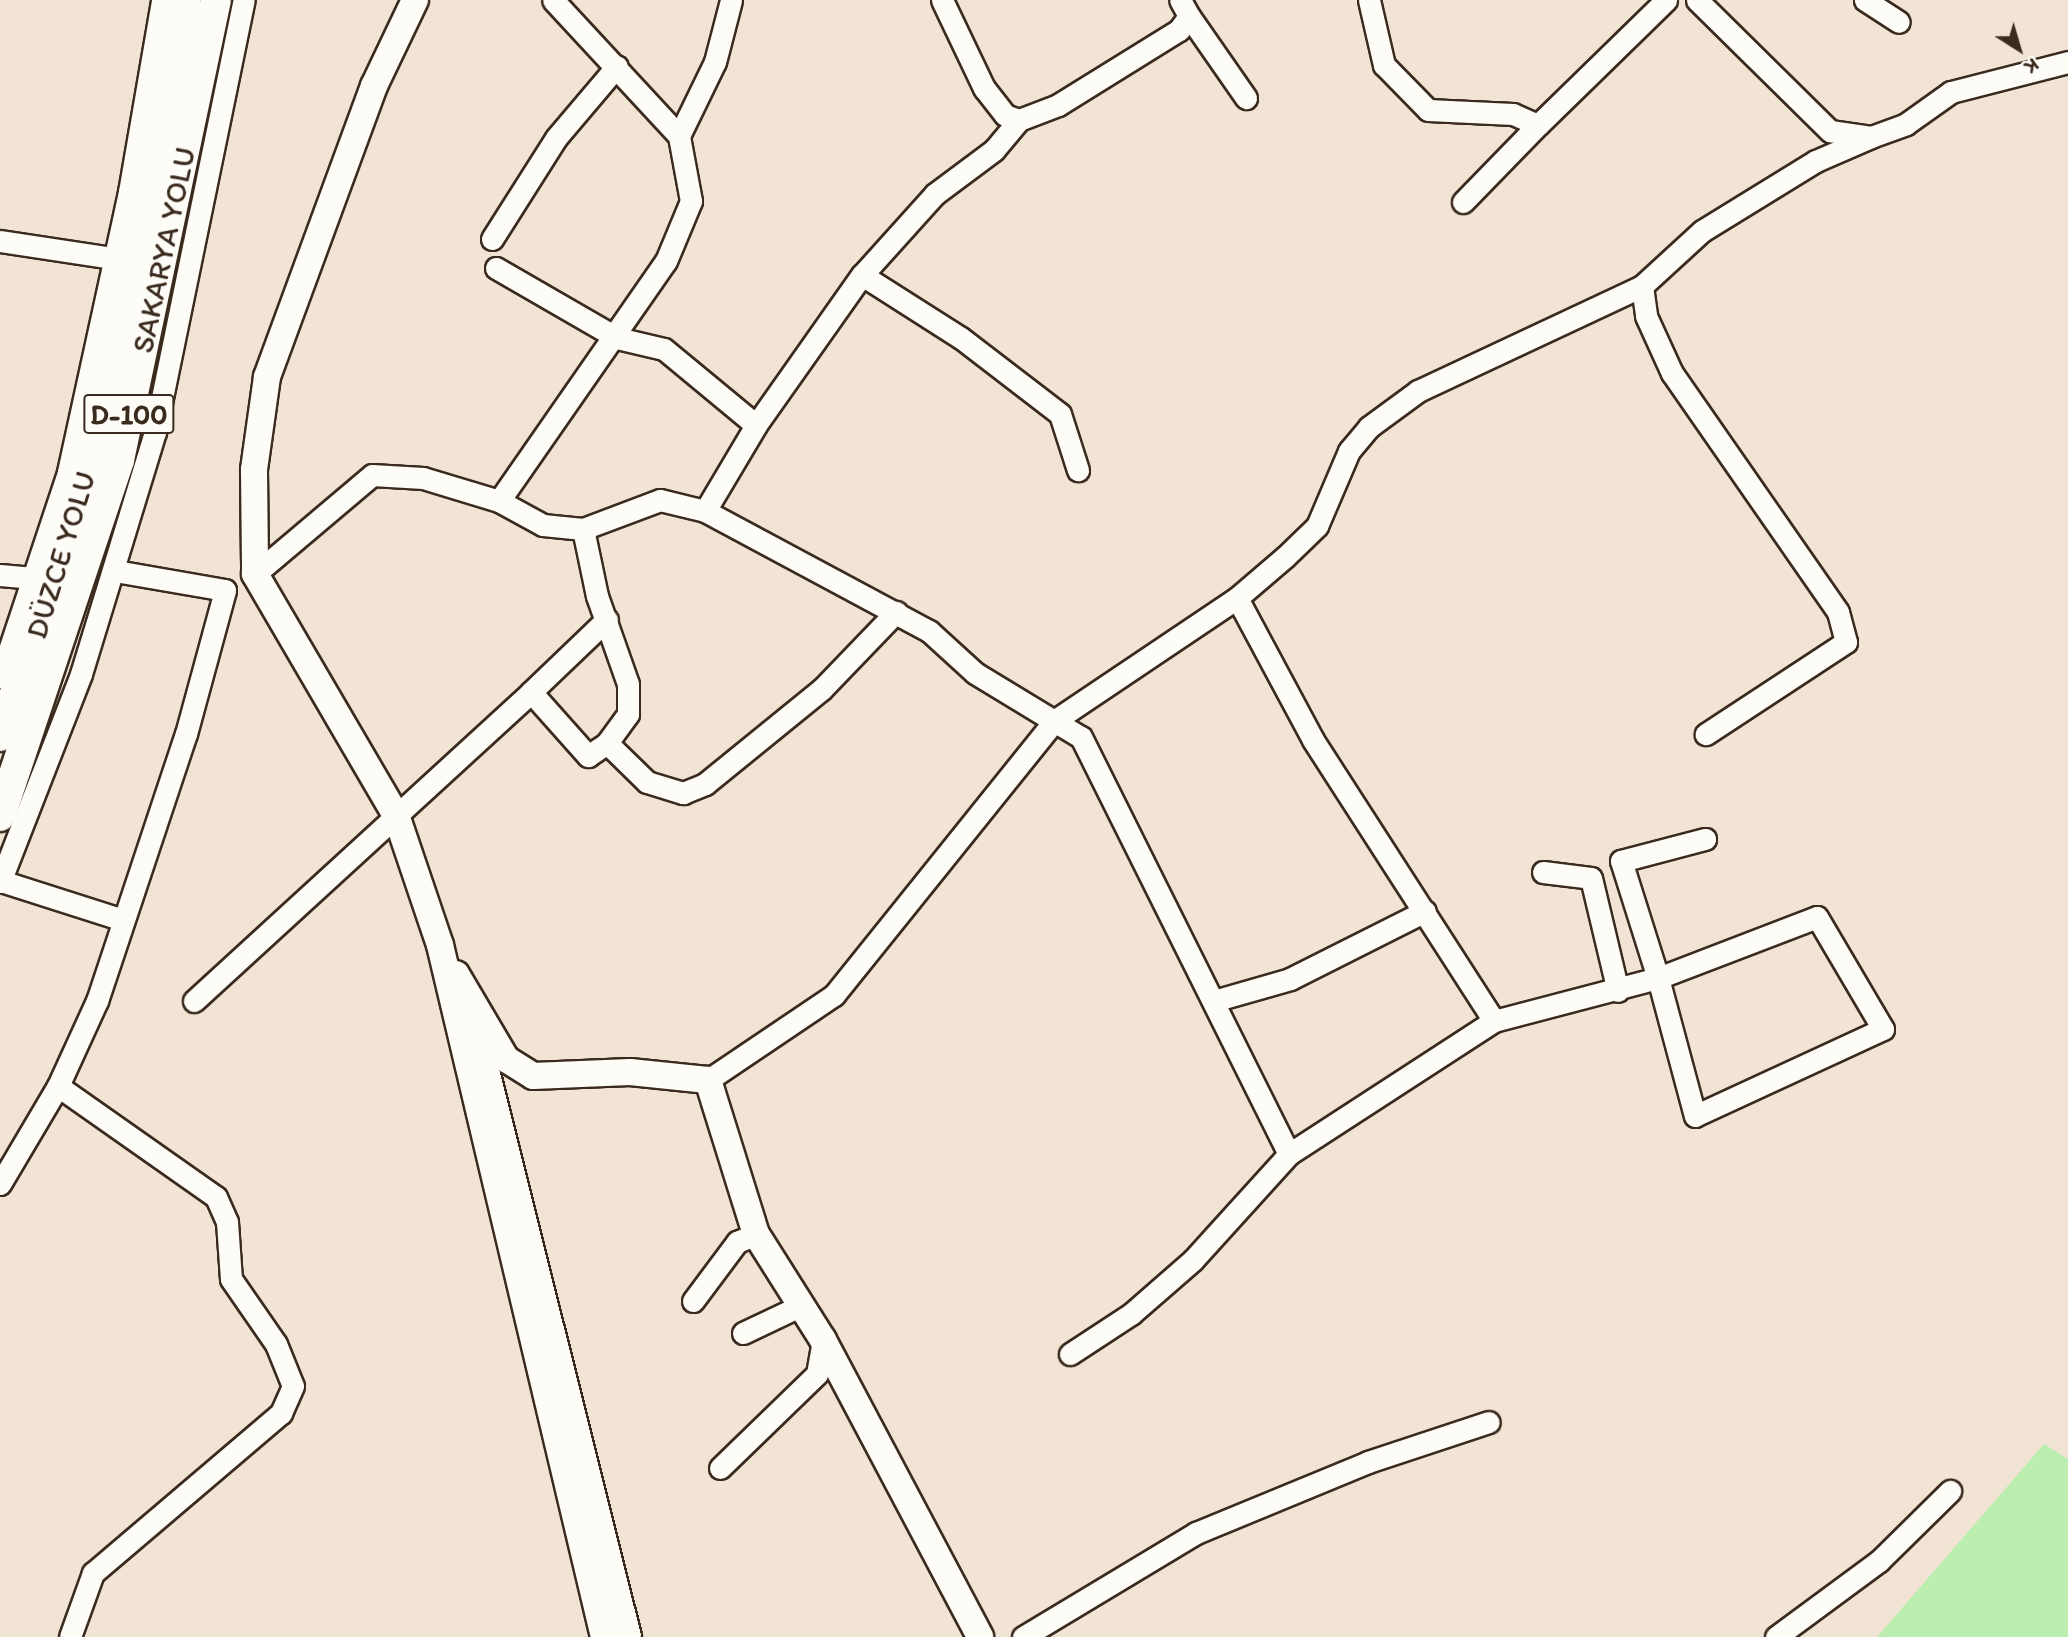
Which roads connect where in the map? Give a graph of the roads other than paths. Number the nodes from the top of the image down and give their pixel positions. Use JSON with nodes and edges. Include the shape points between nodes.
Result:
{"nodes":[{"id":1,"x":162,"y":0,"type":"edge"},
{"id":2,"x":186,"y":0,"type":"edge"},
{"id":3,"x":215,"y":0,"type":"edge"},
{"id":4,"x":244,"y":0,"type":"edge"},
{"id":5,"x":415,"y":0,"type":"edge"},
{"id":6,"x":553,"y":0,"type":"edge"},
{"id":7,"x":731,"y":0,"type":"edge"},
{"id":8,"x":942,"y":0,"type":"edge"},
{"id":9,"x":1369,"y":0,"type":"edge"},
{"id":10,"x":1666,"y":0,"type":"edge"},
{"id":11,"x":1697,"y":0,"type":"edge"},
{"id":12,"x":1865,"y":0,"type":"edge"},
{"id":13,"x":1184,"y":8,"type":"edge"},
{"id":14,"x":1899,"y":22,"type":"dead end"},
{"id":15,"x":2068,"y":62,"type":"edge"},
{"id":16,"x":617,"y":65,"type":"junction"},
{"id":17,"x":1247,"y":98,"type":"dead end"},
{"id":18,"x":1019,"y":120,"type":"junction"},
{"id":19,"x":1538,"y":125,"type":"junction"},
{"id":20,"x":679,"y":136,"type":"junction"},
{"id":21,"x":1871,"y":137,"type":"junction"},
{"id":22,"x":1463,"y":202,"type":"dead end"},
{"id":23,"x":492,"y":239,"type":"dead end"},
{"id":24,"x":0,"y":241,"type":"edge"},
{"id":25,"x":113,"y":258,"type":"junction"},
{"id":26,"x":496,"y":268,"type":"dead end"},
{"id":27,"x":862,"y":275,"type":"junction"},
{"id":28,"x":1642,"y":286,"type":"junction"},
{"id":29,"x":617,"y":338,"type":"junction"},
{"id":30,"x":756,"y":425,"type":"junction"},
{"id":31,"x":1077,"y":470,"type":"dead end"},
{"id":32,"x":499,"y":501,"type":"junction"},
{"id":33,"x":705,"y":511,"type":"junction"},
{"id":34,"x":583,"y":530,"type":"junction"},
{"id":35,"x":115,"y":571,"type":"junction"},
{"id":36,"x":255,"y":574,"type":"junction"},
{"id":37,"x":0,"y":575,"type":"edge"},
{"id":38,"x":34,"y":579,"type":"junction"},
{"id":39,"x":1237,"y":598,"type":"junction"},
{"id":40,"x":896,"y":612,"type":"junction"},
{"id":41,"x":607,"y":619,"type":"junction"},
{"id":42,"x":16,"y":631,"type":"junction"},
{"id":43,"x":0,"y":652,"type":"edge"},
{"id":44,"x":0,"y":677,"type":"edge"},
{"id":45,"x":531,"y":692,"type":"junction"},
{"id":46,"x":1054,"y":721,"type":"junction"},
{"id":47,"x":1706,"y":734,"type":"dead end"},
{"id":48,"x":0,"y":736,"type":"edge"},
{"id":49,"x":607,"y":743,"type":"junction"},
{"id":50,"x":397,"y":815,"type":"junction"},
{"id":51,"x":0,"y":816,"type":"edge"},
{"id":52,"x":1705,"y":839,"type":"dead end"},
{"id":53,"x":1543,"y":872,"type":"dead end"},
{"id":54,"x":0,"y":882,"type":"edge"},
{"id":55,"x":1426,"y":911,"type":"junction"},
{"id":56,"x":120,"y":919,"type":"junction"},
{"id":57,"x":442,"y":952,"type":"junction"},
{"id":58,"x":1658,"y":978,"type":"junction"},
{"id":59,"x":1618,"y":991,"type":"junction"},
{"id":60,"x":456,"y":996,"type":"junction"},
{"id":61,"x":1217,"y":1000,"type":"junction"},
{"id":62,"x":194,"y":1001,"type":"dead end"},
{"id":63,"x":1494,"y":1021,"type":"junction"},
{"id":64,"x":708,"y":1080,"type":"junction"},
{"id":65,"x":58,"y":1086,"type":"junction"},
{"id":66,"x":1289,"y":1154,"type":"junction"},
{"id":67,"x":0,"y":1184,"type":"edge"},
{"id":68,"x":755,"y":1234,"type":"junction"},
{"id":69,"x":692,"y":1301,"type":"dead end"},
{"id":70,"x":802,"y":1305,"type":"junction"},
{"id":71,"x":743,"y":1333,"type":"dead end"},
{"id":72,"x":823,"y":1340,"type":"junction"},
{"id":73,"x":1069,"y":1354,"type":"dead end"},
{"id":74,"x":1489,"y":1422,"type":"dead end"},
{"id":75,"x":720,"y":1468,"type":"dead end"},
{"id":76,"x":1950,"y":1491,"type":"dead end"},
{"id":77,"x":70,"y":1637,"type":"edge"},
{"id":78,"x":604,"y":1637,"type":"edge"},
{"id":79,"x":628,"y":1637,"type":"edge"},
{"id":80,"x":980,"y":1637,"type":"edge"},
{"id":81,"x":1023,"y":1637,"type":"edge"},
{"id":82,"x":1776,"y":1637,"type":"edge"}],
"edges":[{"from":1,"to":25,"type":"street"},
{"from":2,"to":48,"type":"highway","name":"DÜZCE YOLU","number":"D-100","via":[[78,513]]},
{"from":3,"to":51,"type":"highway","name":"SAKARYA YOLU","number":"D-100","via":[[119,460]]},
{"from":4,"to":35,"type":"street","via":[[155,432]]},
{"from":5,"to":36,"type":"main road","via":[[374,86],[267,377],[254,470]]},
{"from":6,"to":16,"type":"street"},
{"from":7,"to":20,"type":"street","via":[[715,62]]},
{"from":8,"to":18,"type":"street","via":[[984,88],[1005,115]]},
{"from":9,"to":19,"type":"street","via":[[1384,65],[1428,110],[1513,114]]},
{"from":10,"to":19,"type":"street"},
{"from":11,"to":21,"type":"street","via":[[1830,131]]},
{"from":12,"to":14,"type":"street"},
{"from":13,"to":17,"type":"street"},
{"from":13,"to":18,"type":"street","via":[[1179,30],[1069,98]]},
{"from":15,"to":21,"type":"street","via":[[1951,92],[1906,124]]},
{"from":16,"to":20,"type":"street"},
{"from":16,"to":23,"type":"street","via":[[556,138]]},
{"from":18,"to":27,"type":"street","via":[[994,150],[935,194]]},
{"from":19,"to":22,"type":"street"},
{"from":20,"to":29,"type":"street","via":[[691,201],[666,261]]},
{"from":21,"to":28,"type":"street","via":[[1816,161],[1702,231]]},
{"from":24,"to":25,"type":"street"},
{"from":25,"to":38,"type":"street","via":[[68,472]]},
{"from":26,"to":29,"type":"street"},
{"from":27,"to":30,"type":"street"},
{"from":27,"to":31,"type":"street","via":[[961,338],[1060,414]]},
{"from":28,"to":39,"type":"street","via":[[1418,391],[1369,427],[1349,451],[1317,526]]},
{"from":28,"to":47,"type":"street","via":[[1646,316],[1672,373],[1838,612],[1846,642]]},
{"from":29,"to":30,"type":"street","via":[[664,349]]},
{"from":29,"to":32,"type":"street"},
{"from":30,"to":33,"type":"street"},
{"from":32,"to":34,"type":"street","via":[[543,525]]},
{"from":32,"to":36,"type":"street","via":[[423,478],[372,475]]},
{"from":33,"to":34,"type":"street","via":[[660,500]]},
{"from":33,"to":40,"type":"street"},
{"from":34,"to":41,"type":"street"},
{"from":35,"to":54,"type":"street"},
{"from":35,"to":56,"type":"street","via":[[225,590],[186,734]]},
{"from":36,"to":50,"type":"main road"},
{"from":37,"to":38,"type":"street"},
{"from":38,"to":42,"type":"street"},
{"from":39,"to":46,"type":"street"},
{"from":39,"to":55,"type":"street","via":[[1313,740]]},
{"from":40,"to":46,"type":"street","via":[[929,631],[1018,703]]},
{"from":40,"to":49,"type":"street","via":[[822,689],[705,784],[683,793],[647,782]]},
{"from":41,"to":45,"type":"street"},
{"from":41,"to":49,"type":"street","via":[[628,684],[628,714]]},
{"from":42,"to":43,"type":"street"},
{"from":42,"to":44,"type":"street"},
{"from":45,"to":49,"type":"street","via":[[588,756]]},
{"from":45,"to":50,"type":"street"},
{"from":46,"to":61,"type":"street","via":[[1081,737]]},
{"from":46,"to":64,"type":"street","via":[[834,995]]},
{"from":50,"to":57,"type":"main road"},
{"from":50,"to":62,"type":"street"},
{"from":52,"to":58,"type":"street","via":[[1621,861]]},
{"from":53,"to":59,"type":"street","via":[[1591,878]]},
{"from":54,"to":56,"type":"street"},
{"from":55,"to":61,"type":"street","via":[[1290,979]]},
{"from":55,"to":63,"type":"street"},
{"from":56,"to":65,"type":"street","via":[[97,1001]]},
{"from":57,"to":60,"type":"main road"},
{"from":57,"to":64,"type":"main road","via":[[506,1059],[533,1076],[630,1072]]},
{"from":58,"to":58,"type":"street","via":[[1695,1116],[1883,1029],[1817,918]]},
{"from":58,"to":59,"type":"street"},
{"from":59,"to":63,"type":"street"},
{"from":60,"to":78,"type":"main road","via":[[455,1023]]},
{"from":60,"to":79,"type":"main road","via":[[473,1017]]},
{"from":61,"to":66,"type":"street"},
{"from":63,"to":66,"type":"street"},
{"from":64,"to":68,"type":"main road"},
{"from":65,"to":67,"type":"street"},
{"from":65,"to":77,"type":"street","via":[[216,1197],[227,1222],[230,1279],[276,1345],[293,1386],[281,1413],[93,1573]]},
{"from":66,"to":73,"type":"street","via":[[1193,1260],[1131,1314]]},
{"from":68,"to":69,"type":"street","via":[[737,1242]]},
{"from":68,"to":70,"type":"main road"},
{"from":70,"to":71,"type":"street"},
{"from":70,"to":72,"type":"main road"},
{"from":72,"to":75,"type":"street","via":[[817,1374]]},
{"from":72,"to":80,"type":"main road"},
{"from":74,"to":81,"type":"street","via":[[1368,1462],[1196,1533]]},
{"from":76,"to":82,"type":"street","via":[[1879,1561]]}]}
